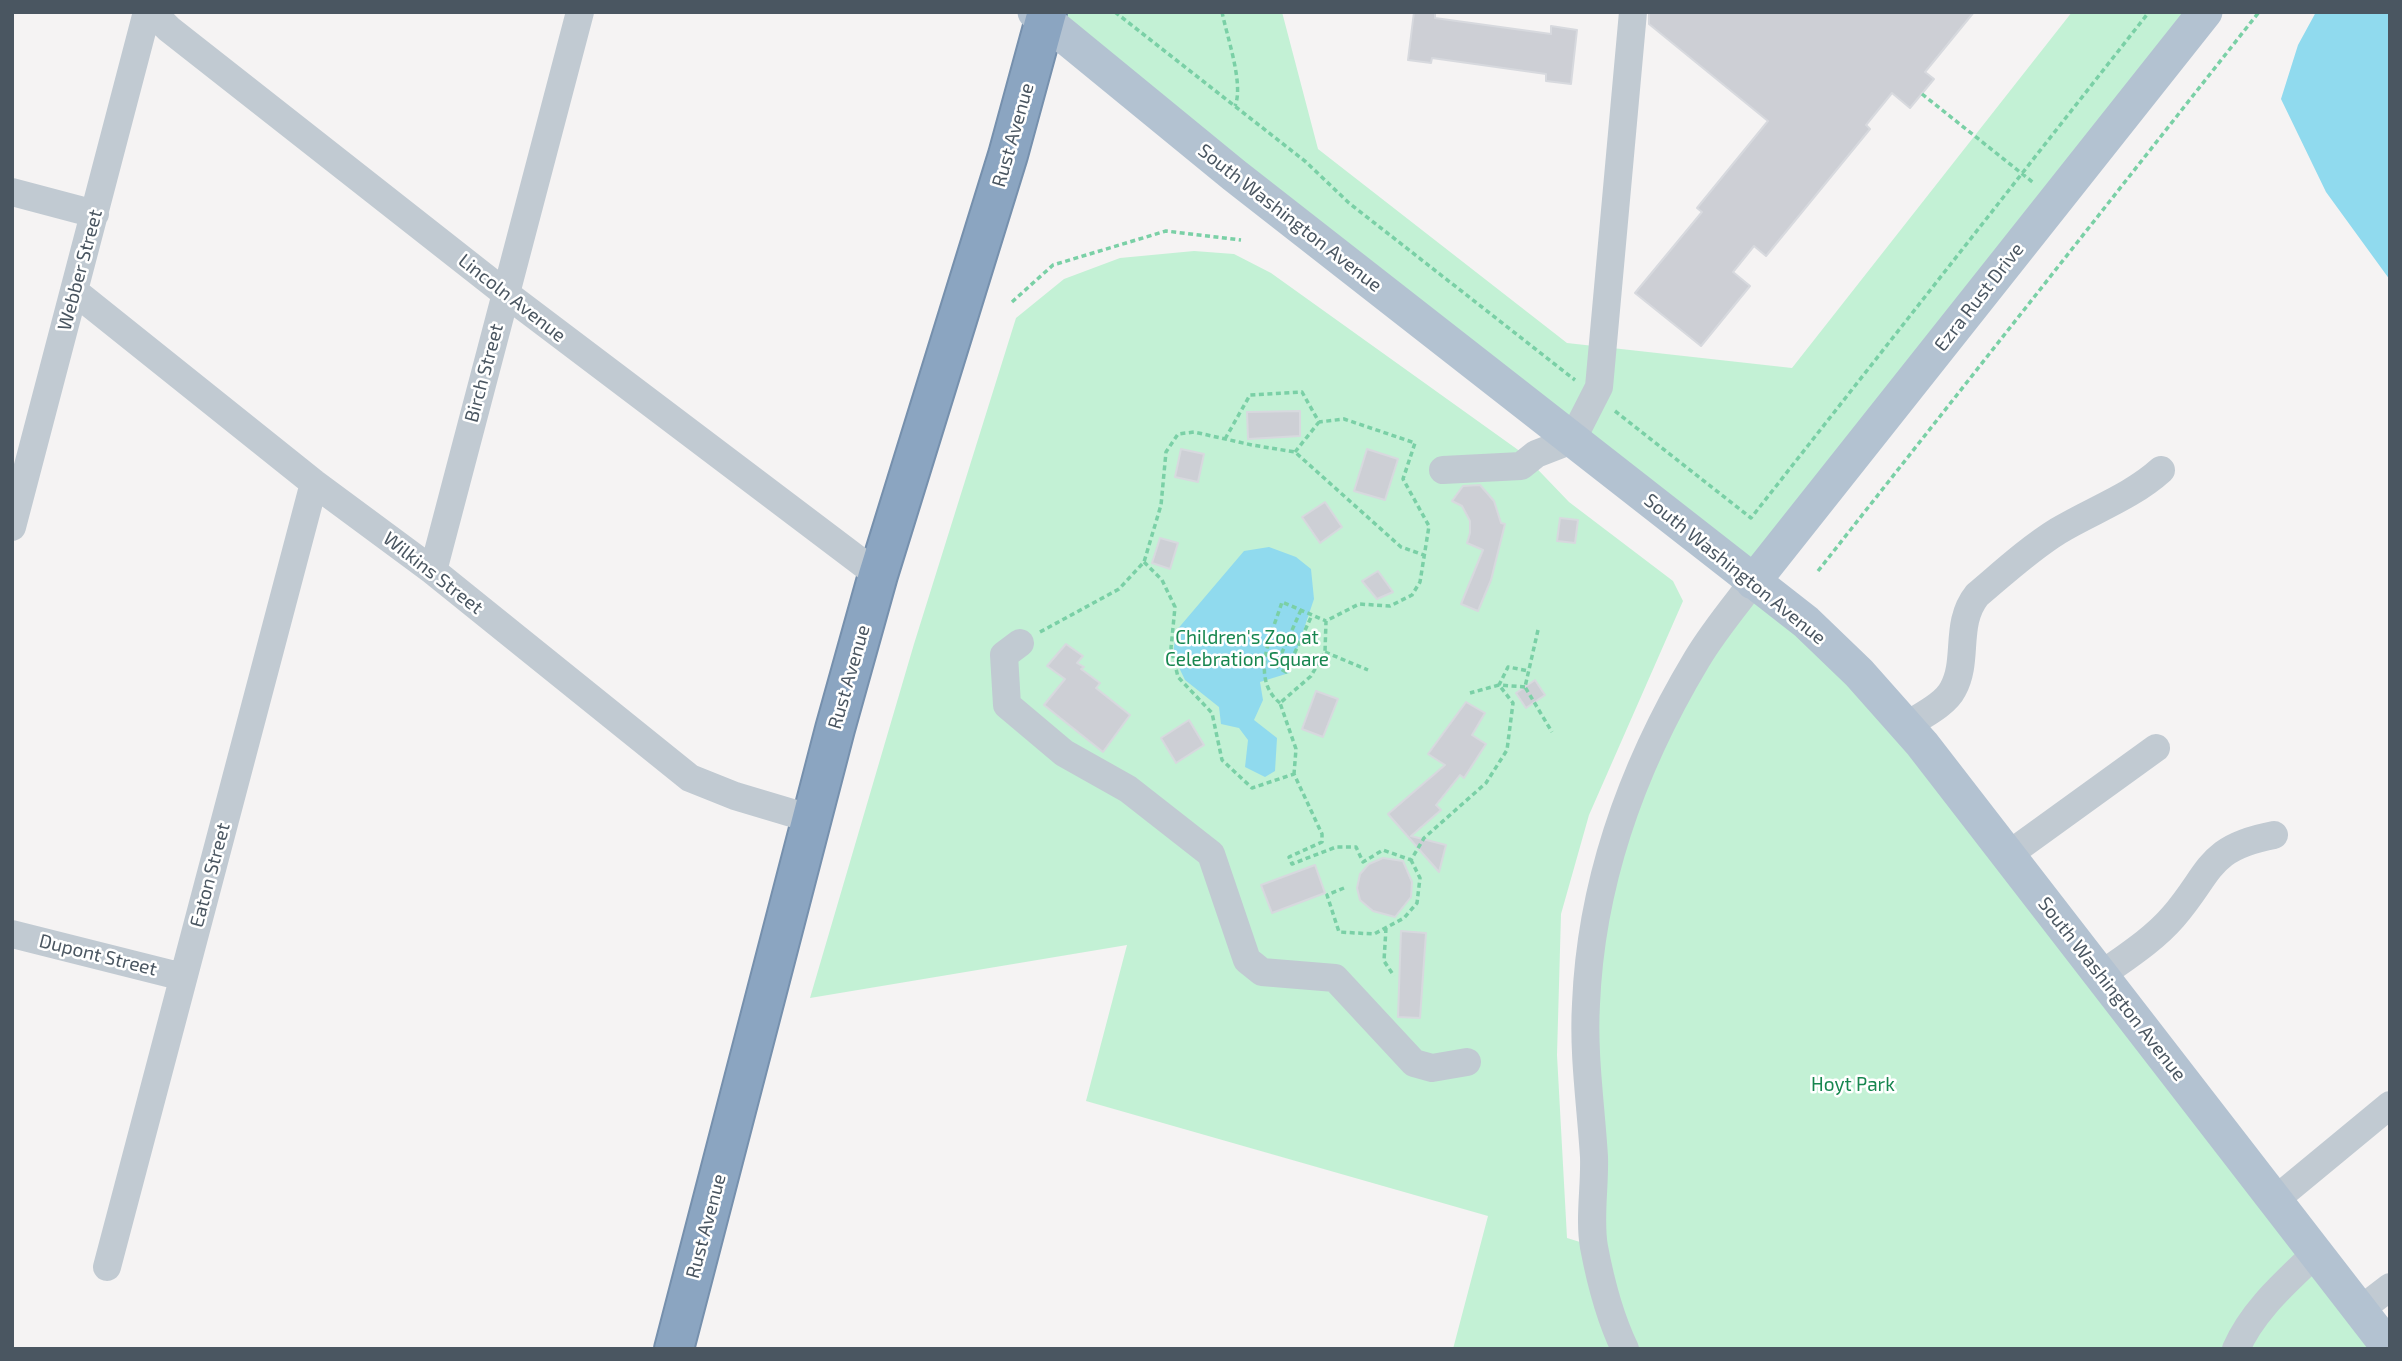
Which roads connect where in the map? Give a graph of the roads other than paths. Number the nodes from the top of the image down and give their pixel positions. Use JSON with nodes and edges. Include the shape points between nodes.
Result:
{"nodes":[{"id":1,"x":150,"y":12,"type":"edge"},
{"id":2,"x":580,"y":12,"type":"edge"},
{"id":3,"x":1633,"y":12,"type":"edge"},
{"id":4,"x":2205,"y":12,"type":"edge"},
{"id":5,"x":1042,"y":15,"type":"edge"},
{"id":6,"x":12,"y":191,"type":"edge"},
{"id":7,"x":95,"y":214,"type":"junction"},
{"id":8,"x":74,"y":291,"type":"junction"},
{"id":9,"x":505,"y":293,"type":"junction"},
{"id":10,"x":1572,"y":440,"type":"junction"},
{"id":11,"x":1443,"y":470,"type":"dead end"},
{"id":12,"x":2161,"y":470,"type":"dead end"},
{"id":13,"x":314,"y":483,"type":"junction"},
{"id":14,"x":17,"y":494,"type":"edge"},
{"id":15,"x":12,"y":527,"type":"edge"},
{"id":16,"x":433,"y":571,"type":"junction"},
{"id":17,"x":878,"y":575,"type":"junction"},
{"id":18,"x":1753,"y":582,"type":"junction"},
{"id":19,"x":1020,"y":643,"type":"road end"},
{"id":20,"x":1906,"y":726,"type":"junction"},
{"id":21,"x":2155,"y":748,"type":"dead end"},
{"id":22,"x":812,"y":819,"type":"junction"},
{"id":23,"x":2274,"y":835,"type":"dead end"},
{"id":24,"x":2008,"y":855,"type":"junction"},
{"id":25,"x":12,"y":934,"type":"edge"},
{"id":26,"x":2101,"y":975,"type":"junction"},
{"id":27,"x":183,"y":977,"type":"junction"},
{"id":28,"x":1467,"y":1062,"type":"dead end"},
{"id":29,"x":2390,"y":1105,"type":"edge"},
{"id":30,"x":2275,"y":1200,"type":"junction"},
{"id":31,"x":2316,"y":1253,"type":"junction"},
{"id":32,"x":107,"y":1267,"type":"dead end"},
{"id":33,"x":2390,"y":1287,"type":"edge"},
{"id":34,"x":2360,"y":1310,"type":"junction"},
{"id":35,"x":674,"y":1349,"type":"edge"},
{"id":36,"x":1625,"y":1349,"type":"edge"},
{"id":37,"x":2236,"y":1349,"type":"edge"},
{"id":38,"x":2390,"y":1349,"type":"edge"}],
"edges":[{"from":1,"to":7,"type":"street","name":"Webber Street"},
{"from":1,"to":9,"type":"street","name":"Lincoln Avenue"},
{"from":2,"to":9,"type":"street","name":"Birch Street"},
{"from":3,"to":10,"type":"street","via":[[1598,387]]},
{"from":4,"to":18,"type":"main road","name":"Ezra Rust Drive"},
{"from":5,"to":10,"type":"main road","name":"South Washington Avenue","via":[[1234,175]]},
{"from":5,"to":17,"type":"highway","name":"Rust Avenue","via":[[1008,155]]},
{"from":6,"to":7,"type":"street"},
{"from":7,"to":8,"type":"street","name":"Webber Street"},
{"from":8,"to":13,"type":"street","name":"Wilkins Street"},
{"from":8,"to":14,"type":"street","name":"Webber Street"},
{"from":9,"to":16,"type":"street","name":"Birch Street"},
{"from":9,"to":17,"type":"street","name":"Lincoln Avenue"},
{"from":10,"to":11,"type":"street","via":[[1536,454],[1521,466]]},
{"from":10,"to":18,"type":"main road","name":"South Washington Avenue"},
{"from":12,"to":20,"type":"street","via":[[2138,489],[2043,541],[1977,595],[1965,617],[1954,689]]},
{"from":13,"to":16,"type":"street","name":"Wilkins Street"},
{"from":13,"to":27,"type":"street","name":"Eaton Street"},
{"from":14,"to":15,"type":"street","name":"Webber Street"},
{"from":16,"to":22,"type":"street","name":"Wilkins Street","via":[[690,778]]},
{"from":17,"to":22,"type":"highway","name":"Rust Avenue"},
{"from":18,"to":20,"type":"main road","name":"South Washington Avenue","via":[[1806,622]]},
{"from":18,"to":36,"type":"street","via":[[1698,657],[1663,720],[1606,862],[1592,934],[1585,1005],[1594,1246]]},
{"from":19,"to":28,"type":"street","via":[[1004,655],[1007,705],[1065,753],[1128,789],[1211,854],[1247,960],[1262,972],[1335,978],[1414,1063],[1432,1068]]},
{"from":20,"to":24,"type":"main road","name":"South Washington Avenue"},
{"from":21,"to":24,"type":"street"},
{"from":22,"to":35,"type":"highway","name":"Rust Avenue"},
{"from":23,"to":26,"type":"street","via":[[2237,844],[2220,855],[2160,931]]},
{"from":24,"to":26,"type":"main road","name":"South Washington Avenue"},
{"from":25,"to":27,"type":"street","name":"Dupont Street"},
{"from":26,"to":30,"type":"main road","name":"South Washington Avenue"},
{"from":27,"to":32,"type":"street","name":"Eaton Street"},
{"from":29,"to":30,"type":"street"},
{"from":30,"to":31,"type":"main road","name":"South Washington Avenue"},
{"from":31,"to":34,"type":"main road","name":"South Washington Avenue"},
{"from":31,"to":37,"type":"street","via":[[2269,1299]]},
{"from":33,"to":34,"type":"street"},
{"from":34,"to":38,"type":"main road","name":"South Washington Avenue"}]}
